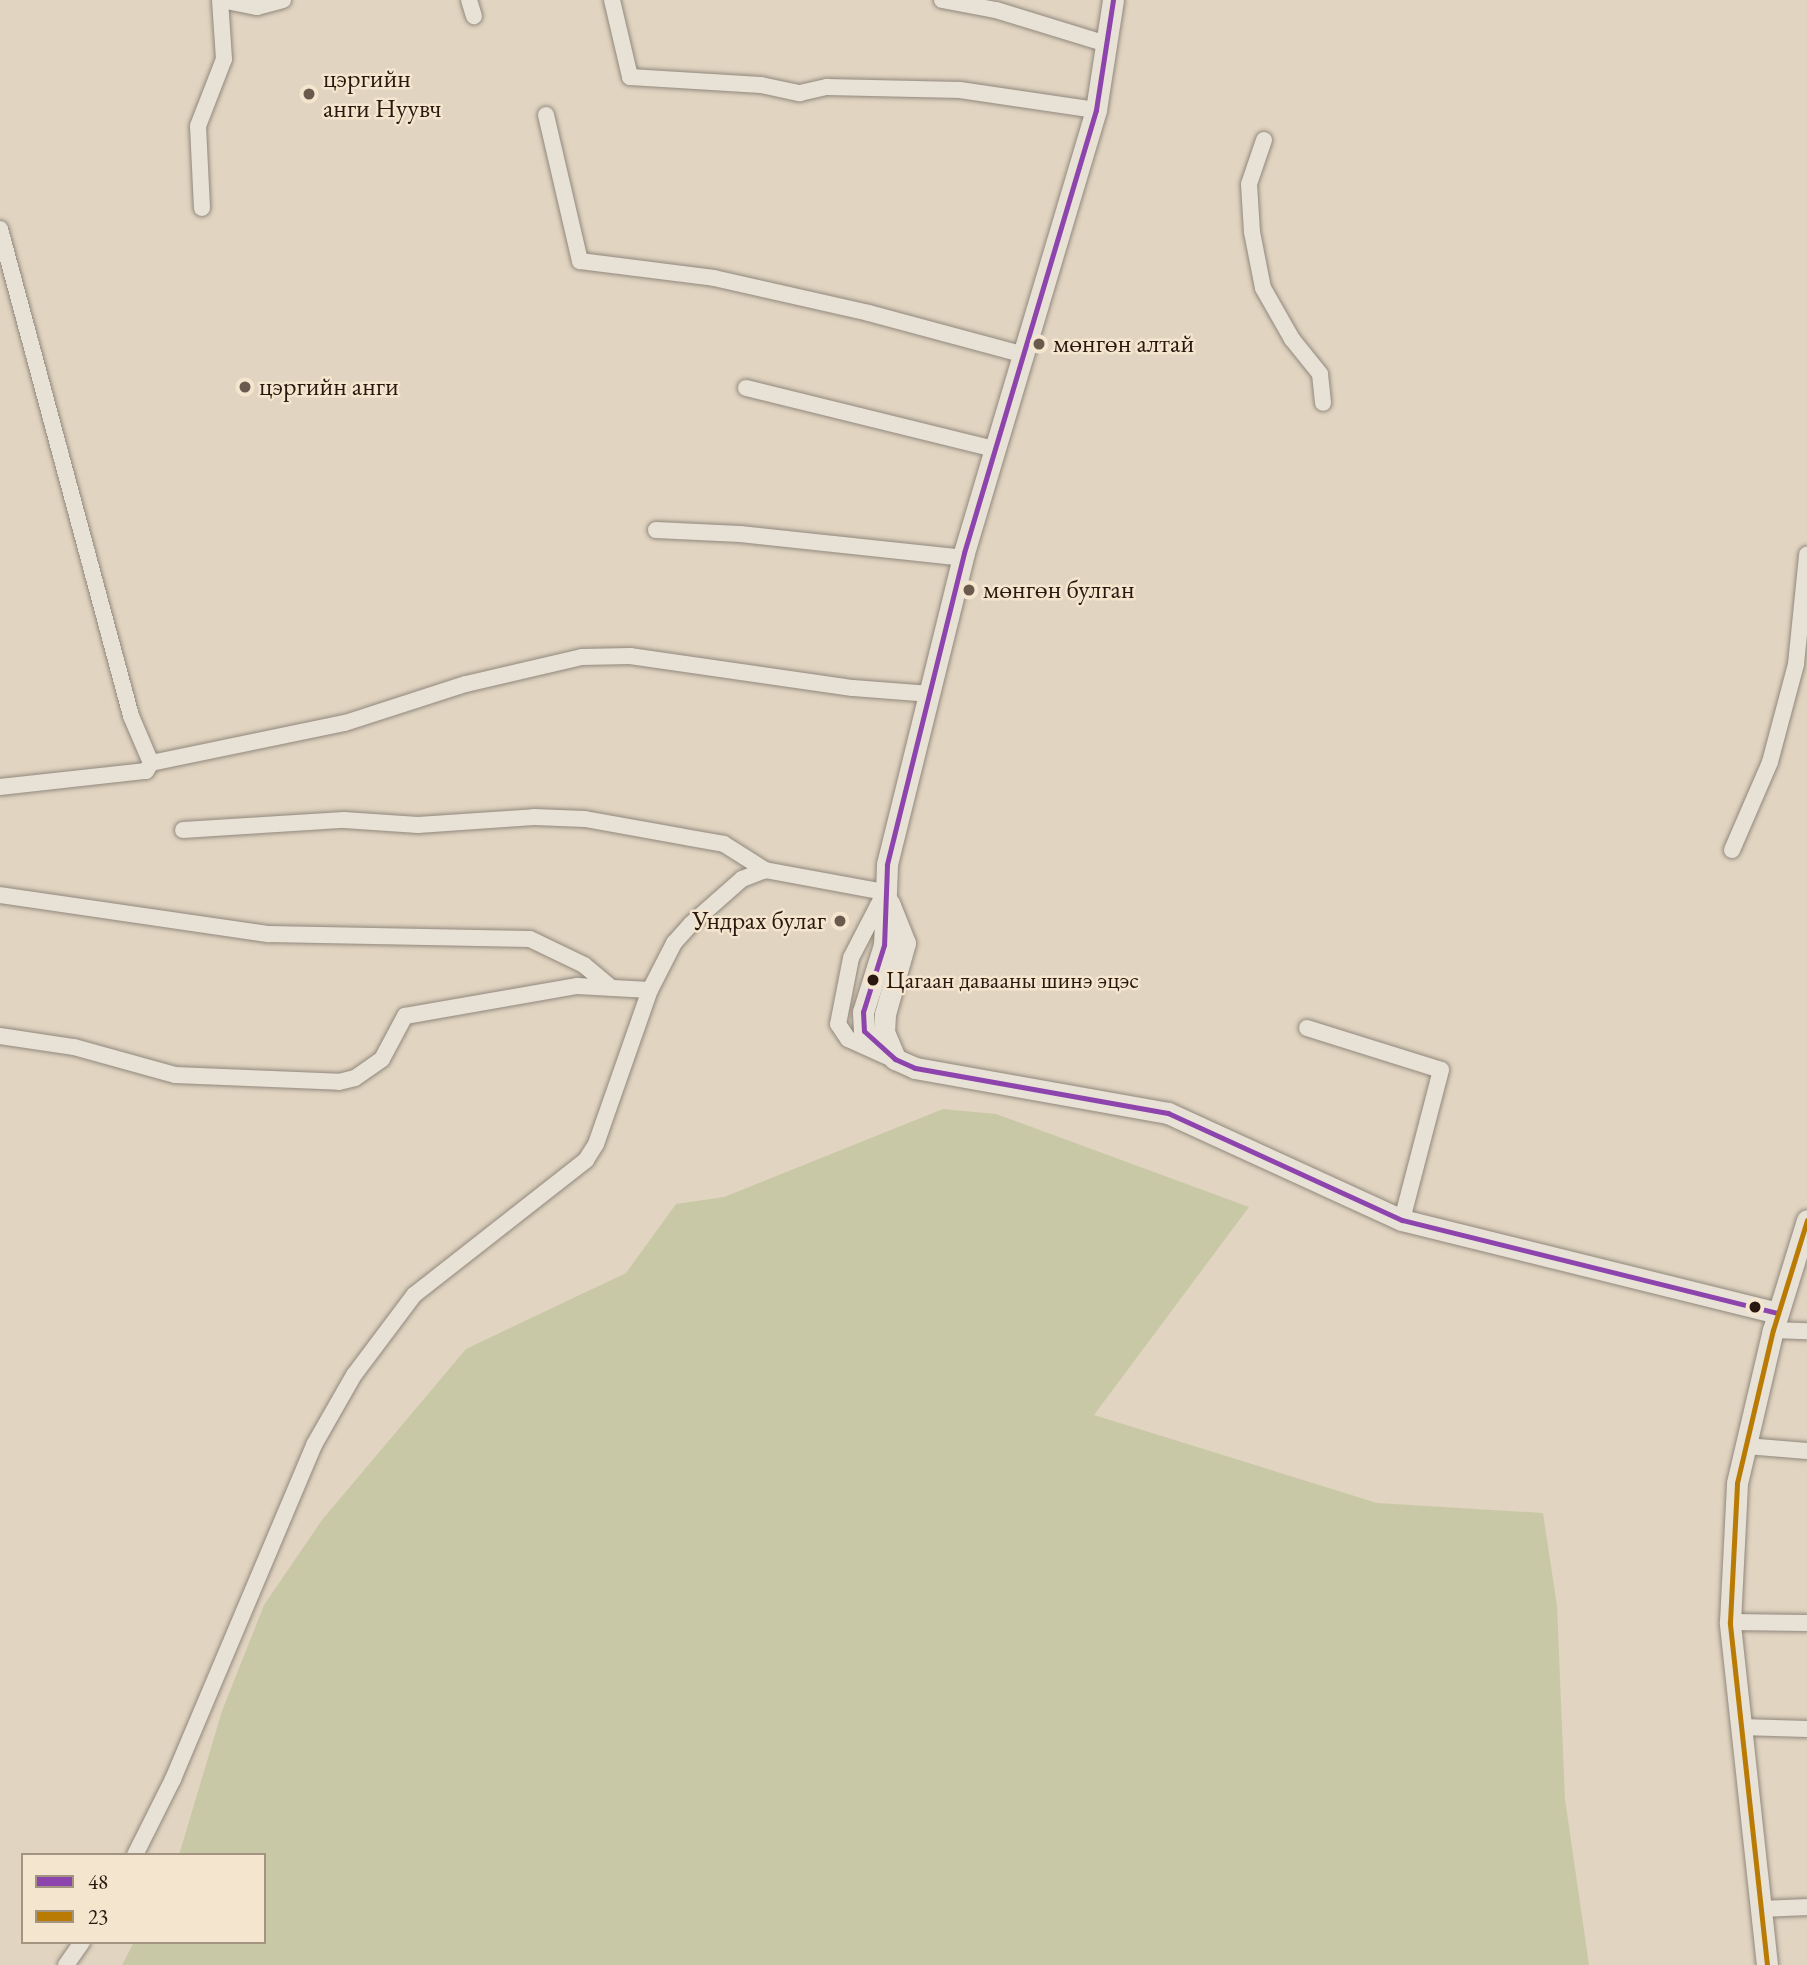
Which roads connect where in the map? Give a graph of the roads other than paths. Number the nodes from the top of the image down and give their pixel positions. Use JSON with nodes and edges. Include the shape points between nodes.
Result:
{"nodes":[{"id":1,"x":221,"y":0,"type":"edge"},
{"id":2,"x":283,"y":0,"type":"edge"},
{"id":3,"x":469,"y":0,"type":"edge"},
{"id":4,"x":612,"y":0,"type":"edge"},
{"id":5,"x":942,"y":0,"type":"edge"},
{"id":6,"x":1113,"y":0,"type":"edge"},
{"id":7,"x":474,"y":16,"type":"dead end"},
{"id":8,"x":1103,"y":43,"type":"junction"},
{"id":9,"x":1096,"y":110,"type":"junction"},
{"id":10,"x":546,"y":115,"type":"dead end"},
{"id":11,"x":1264,"y":140,"type":"dead end"},
{"id":12,"x":202,"y":208,"type":"dead end"},
{"id":13,"x":0,"y":229,"type":"edge"},
{"id":14,"x":1025,"y":355,"type":"junction"},
{"id":15,"x":746,"y":387,"type":"dead end"},
{"id":16,"x":1323,"y":403,"type":"dead end"},
{"id":17,"x":995,"y":449,"type":"junction"},
{"id":18,"x":656,"y":530,"type":"dead end"},
{"id":19,"x":1807,"y":555,"type":"edge"},
{"id":20,"x":963,"y":558,"type":"junction"},
{"id":21,"x":931,"y":694,"type":"junction"},
{"id":22,"x":151,"y":763,"type":"junction"},
{"id":23,"x":0,"y":787,"type":"edge"},
{"id":24,"x":183,"y":830,"type":"dead end"},
{"id":25,"x":1732,"y":850,"type":"dead end"},
{"id":26,"x":765,"y":870,"type":"junction"},
{"id":27,"x":885,"y":892,"type":"junction"},
{"id":28,"x":0,"y":895,"type":"edge"},
{"id":29,"x":611,"y":988,"type":"junction"},
{"id":30,"x":650,"y":990,"type":"junction"},
{"id":31,"x":1307,"y":1028,"type":"dead end"},
{"id":32,"x":0,"y":1036,"type":"edge"},
{"id":33,"x":895,"y":1059,"type":"junction"},
{"id":34,"x":1402,"y":1220,"type":"junction"},
{"id":35,"x":1807,"y":1220,"type":"edge"},
{"id":36,"x":1801,"y":1251,"type":"edge"},
{"id":37,"x":1776,"y":1321,"type":"junction"},
{"id":38,"x":1807,"y":1331,"type":"edge"},
{"id":39,"x":1746,"y":1446,"type":"junction"},
{"id":40,"x":1807,"y":1451,"type":"edge"},
{"id":41,"x":1730,"y":1622,"type":"junction"},
{"id":42,"x":1807,"y":1623,"type":"edge"},
{"id":43,"x":1741,"y":1727,"type":"junction"},
{"id":44,"x":1807,"y":1729,"type":"edge"},
{"id":45,"x":136,"y":1853,"type":"edge"},
{"id":46,"x":1807,"y":1907,"type":"edge"},
{"id":47,"x":1762,"y":1909,"type":"junction"},
{"id":48,"x":81,"y":1944,"type":"edge"},
{"id":49,"x":66,"y":1965,"type":"edge"},
{"id":50,"x":1767,"y":1965,"type":"edge"}],
"edges":[{"from":1,"to":2,"type":"street","via":[[257,7]]},
{"from":1,"to":12,"type":"street","via":[[224,60],[198,126]]},
{"from":3,"to":7,"type":"street"},
{"from":4,"to":9,"type":"street","via":[[630,77],[761,85],[800,93],[827,87],[960,90]]},
{"from":5,"to":8,"type":"street","via":[[996,10]]},
{"from":6,"to":8,"type":"main road"},
{"from":8,"to":9,"type":"main road"},
{"from":9,"to":14,"type":"main road"},
{"from":10,"to":14,"type":"street","via":[[580,261],[714,278]]},
{"from":11,"to":16,"type":"street","via":[[1250,184],[1252,232],[1263,288],[1320,374]]},
{"from":13,"to":22,"type":"street","via":[[131,716]]},
{"from":14,"to":17,"type":"main road"},
{"from":15,"to":17,"type":"street"},
{"from":17,"to":20,"type":"main road"},
{"from":18,"to":20,"type":"street","via":[[740,534]]},
{"from":19,"to":25,"type":"street","via":[[1796,664],[1770,762]]},
{"from":20,"to":21,"type":"main road"},
{"from":21,"to":22,"type":"street","via":[[853,688],[630,656],[582,657],[466,684],[345,723]]},
{"from":21,"to":27,"type":"main road","via":[[887,865]]},
{"from":22,"to":23,"type":"street","via":[[146,771]]},
{"from":24,"to":26,"type":"street","via":[[344,820],[418,825],[534,817],[585,819],[724,844]]},
{"from":26,"to":27,"type":"street"},
{"from":26,"to":30,"type":"street","via":[[742,879],[691,924],[674,943]]},
{"from":27,"to":33,"type":"main road","via":[[905,943],[885,1014],[884,1032]]},
{"from":27,"to":33,"type":"street","via":[[851,958],[838,1024],[848,1040]]},
{"from":28,"to":29,"type":"street","via":[[268,934],[530,939],[584,965]]},
{"from":29,"to":30,"type":"street"},
{"from":29,"to":32,"type":"street","via":[[577,986],[405,1016],[382,1059],[355,1078],[339,1082],[175,1075],[74,1047]]},
{"from":30,"to":45,"type":"street","via":[[596,1144],[586,1160],[414,1295],[354,1375],[314,1445],[173,1779]]},
{"from":31,"to":34,"type":"street","via":[[1441,1070]]},
{"from":33,"to":34,"type":"main road","via":[[915,1068],[1168,1113]]},
{"from":34,"to":37,"type":"main road"},
{"from":35,"to":36,"type":"main road"},
{"from":36,"to":37,"type":"main road"},
{"from":37,"to":38,"type":"street"},
{"from":37,"to":39,"type":"main road"},
{"from":39,"to":40,"type":"street"},
{"from":39,"to":41,"type":"main road","via":[[1737,1483]]},
{"from":41,"to":42,"type":"street"},
{"from":41,"to":43,"type":"main road"},
{"from":43,"to":44,"type":"street"},
{"from":43,"to":47,"type":"main road"},
{"from":46,"to":47,"type":"street"},
{"from":47,"to":50,"type":"main road"},
{"from":48,"to":49,"type":"street"}]}
